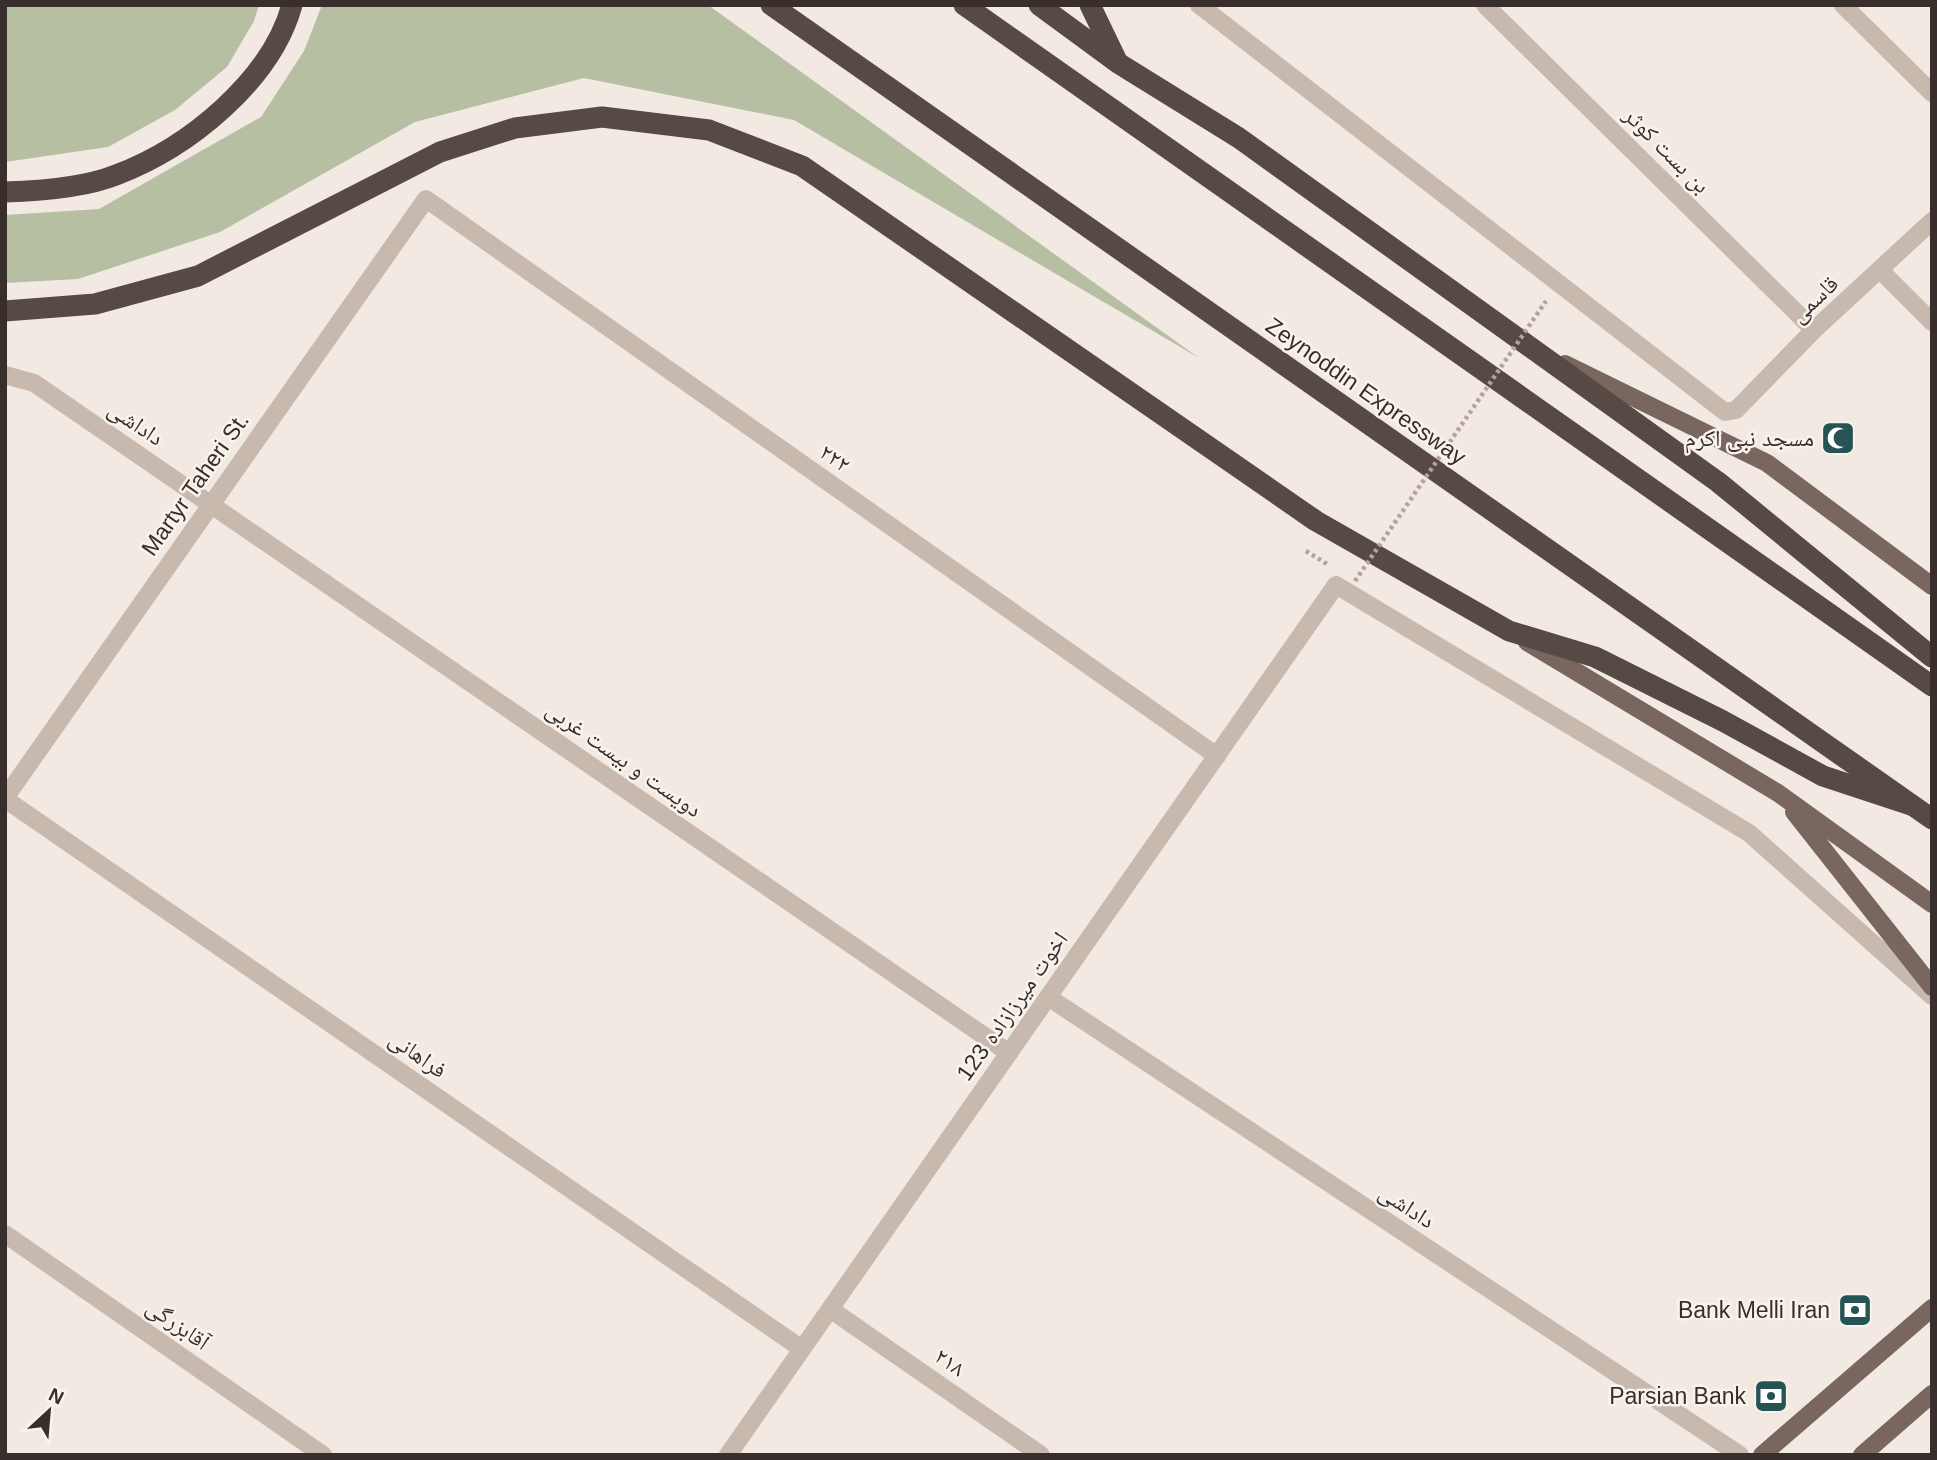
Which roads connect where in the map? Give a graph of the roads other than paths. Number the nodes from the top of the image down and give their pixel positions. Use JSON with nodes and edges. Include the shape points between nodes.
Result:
{"nodes":[{"id":1,"x":292,"y":5,"type":"edge"},
{"id":2,"x":771,"y":5,"type":"edge"},
{"id":3,"x":964,"y":5,"type":"edge"},
{"id":4,"x":1039,"y":5,"type":"edge"},
{"id":5,"x":1090,"y":5,"type":"edge"},
{"id":6,"x":1199,"y":5,"type":"edge"},
{"id":7,"x":1485,"y":5,"type":"edge"},
{"id":8,"x":1843,"y":5,"type":"edge"},
{"id":9,"x":1118,"y":63,"type":"junction"},
{"id":10,"x":1932,"y":93,"type":"edge"},
{"id":11,"x":5,"y":192,"type":"edge"},
{"id":12,"x":426,"y":200,"type":"joint"},
{"id":13,"x":1932,"y":221,"type":"edge"},
{"id":14,"x":1880,"y":270,"type":"junction"},
{"id":15,"x":5,"y":312,"type":"edge"},
{"id":16,"x":1932,"y":322,"type":"edge"},
{"id":17,"x":1815,"y":330,"type":"junction"},
{"id":18,"x":1539,"y":351,"type":"junction"},
{"id":19,"x":5,"y":375,"type":"edge"},
{"id":20,"x":211,"y":504,"type":"junction"},
{"id":21,"x":1932,"y":586,"type":"edge"},
{"id":22,"x":1509,"y":631,"type":"junction"},
{"id":23,"x":1932,"y":657,"type":"edge"},
{"id":24,"x":1932,"y":686,"type":"edge"},
{"id":25,"x":1217,"y":756,"type":"junction"},
{"id":26,"x":1778,"y":793,"type":"junction"},
{"id":27,"x":5,"y":798,"type":"edge"},
{"id":28,"x":1911,"y":805,"type":"junction"},
{"id":29,"x":1932,"y":819,"type":"edge"},
{"id":30,"x":1932,"y":904,"type":"edge"},
{"id":31,"x":1932,"y":987,"type":"edge"},
{"id":32,"x":1932,"y":996,"type":"edge"},
{"id":33,"x":1048,"y":997,"type":"junction"},
{"id":34,"x":1009,"y":1053,"type":"junction"},
{"id":35,"x":5,"y":1234,"type":"edge"},
{"id":36,"x":1932,"y":1308,"type":"edge"},
{"id":37,"x":830,"y":1309,"type":"junction"},
{"id":38,"x":802,"y":1349,"type":"junction"},
{"id":39,"x":1932,"y":1394,"type":"edge"},
{"id":40,"x":323,"y":1455,"type":"edge"},
{"id":41,"x":728,"y":1455,"type":"edge"},
{"id":42,"x":1041,"y":1455,"type":"edge"},
{"id":43,"x":1740,"y":1455,"type":"edge"},
{"id":44,"x":1762,"y":1455,"type":"edge"},
{"id":45,"x":1862,"y":1455,"type":"edge"}],
"edges":[{"from":1,"to":11,"type":"highway","via":[[248,86],[186,140],[115,176]]},
{"from":2,"to":28,"type":"highway","name":"Zeynoddin Expressway"},
{"from":3,"to":24,"type":"highway"},
{"from":4,"to":9,"type":"highway"},
{"from":5,"to":9,"type":"highway"},
{"from":6,"to":17,"type":"street","name":"قاسمی","via":[[1725,412],[1730,413]]},
{"from":7,"to":17,"type":"street","name":"بن بست کوثر"},
{"from":8,"to":10,"type":"street"},
{"from":9,"to":18,"type":"highway","via":[[1239,138]]},
{"from":12,"to":20,"type":"street","name":"Martyr Taheri St."},
{"from":12,"to":25,"type":"street","name":"۲۲۲"},
{"from":13,"to":14,"type":"street","name":"قاسمی"},
{"from":14,"to":16,"type":"street"},
{"from":14,"to":17,"type":"street","name":"قاسمی"},
{"from":15,"to":22,"type":"highway","via":[[95,304],[198,276],[440,152],[515,128],[602,117],[709,130],[802,166],[1316,521]]},
{"from":18,"to":21,"type":"main road","via":[[1767,463]]},
{"from":18,"to":23,"type":"highway","via":[[1718,482]]},
{"from":19,"to":20,"type":"street","name":"داداشی","via":[[34,383]]},
{"from":20,"to":27,"type":"street","name":"Martyr Taheri St."},
{"from":20,"to":34,"type":"street","name":"دویست و بیست غربی"},
{"from":22,"to":26,"type":"main road"},
{"from":22,"to":28,"type":"highway","via":[[1595,657],[1823,776]]},
{"from":25,"to":32,"type":"street","name":"اخوت میرزازاده 123","via":[[1336,585],[1749,833]]},
{"from":25,"to":33,"type":"street","name":"اخوت میرزازاده 123"},
{"from":26,"to":30,"type":"main road"},
{"from":26,"to":31,"type":"main road"},
{"from":27,"to":38,"type":"street","name":"فراهانی"},
{"from":28,"to":29,"type":"highway","name":"Zeynoddin Expressway"},
{"from":33,"to":34,"type":"street","name":"اخوت میرزازاده 123"},
{"from":33,"to":43,"type":"street","name":"داداشی"},
{"from":34,"to":37,"type":"street","name":"اخوت میرزازاده 123"},
{"from":35,"to":40,"type":"street","name":"آقابزرگی"},
{"from":36,"to":44,"type":"main road"},
{"from":37,"to":38,"type":"street","name":"اخوت میرزازاده 123"},
{"from":37,"to":42,"type":"street","name":"۲۱۸"},
{"from":38,"to":41,"type":"street","name":"اخوت میرزازاده 123"},
{"from":39,"to":45,"type":"main road"}]}
